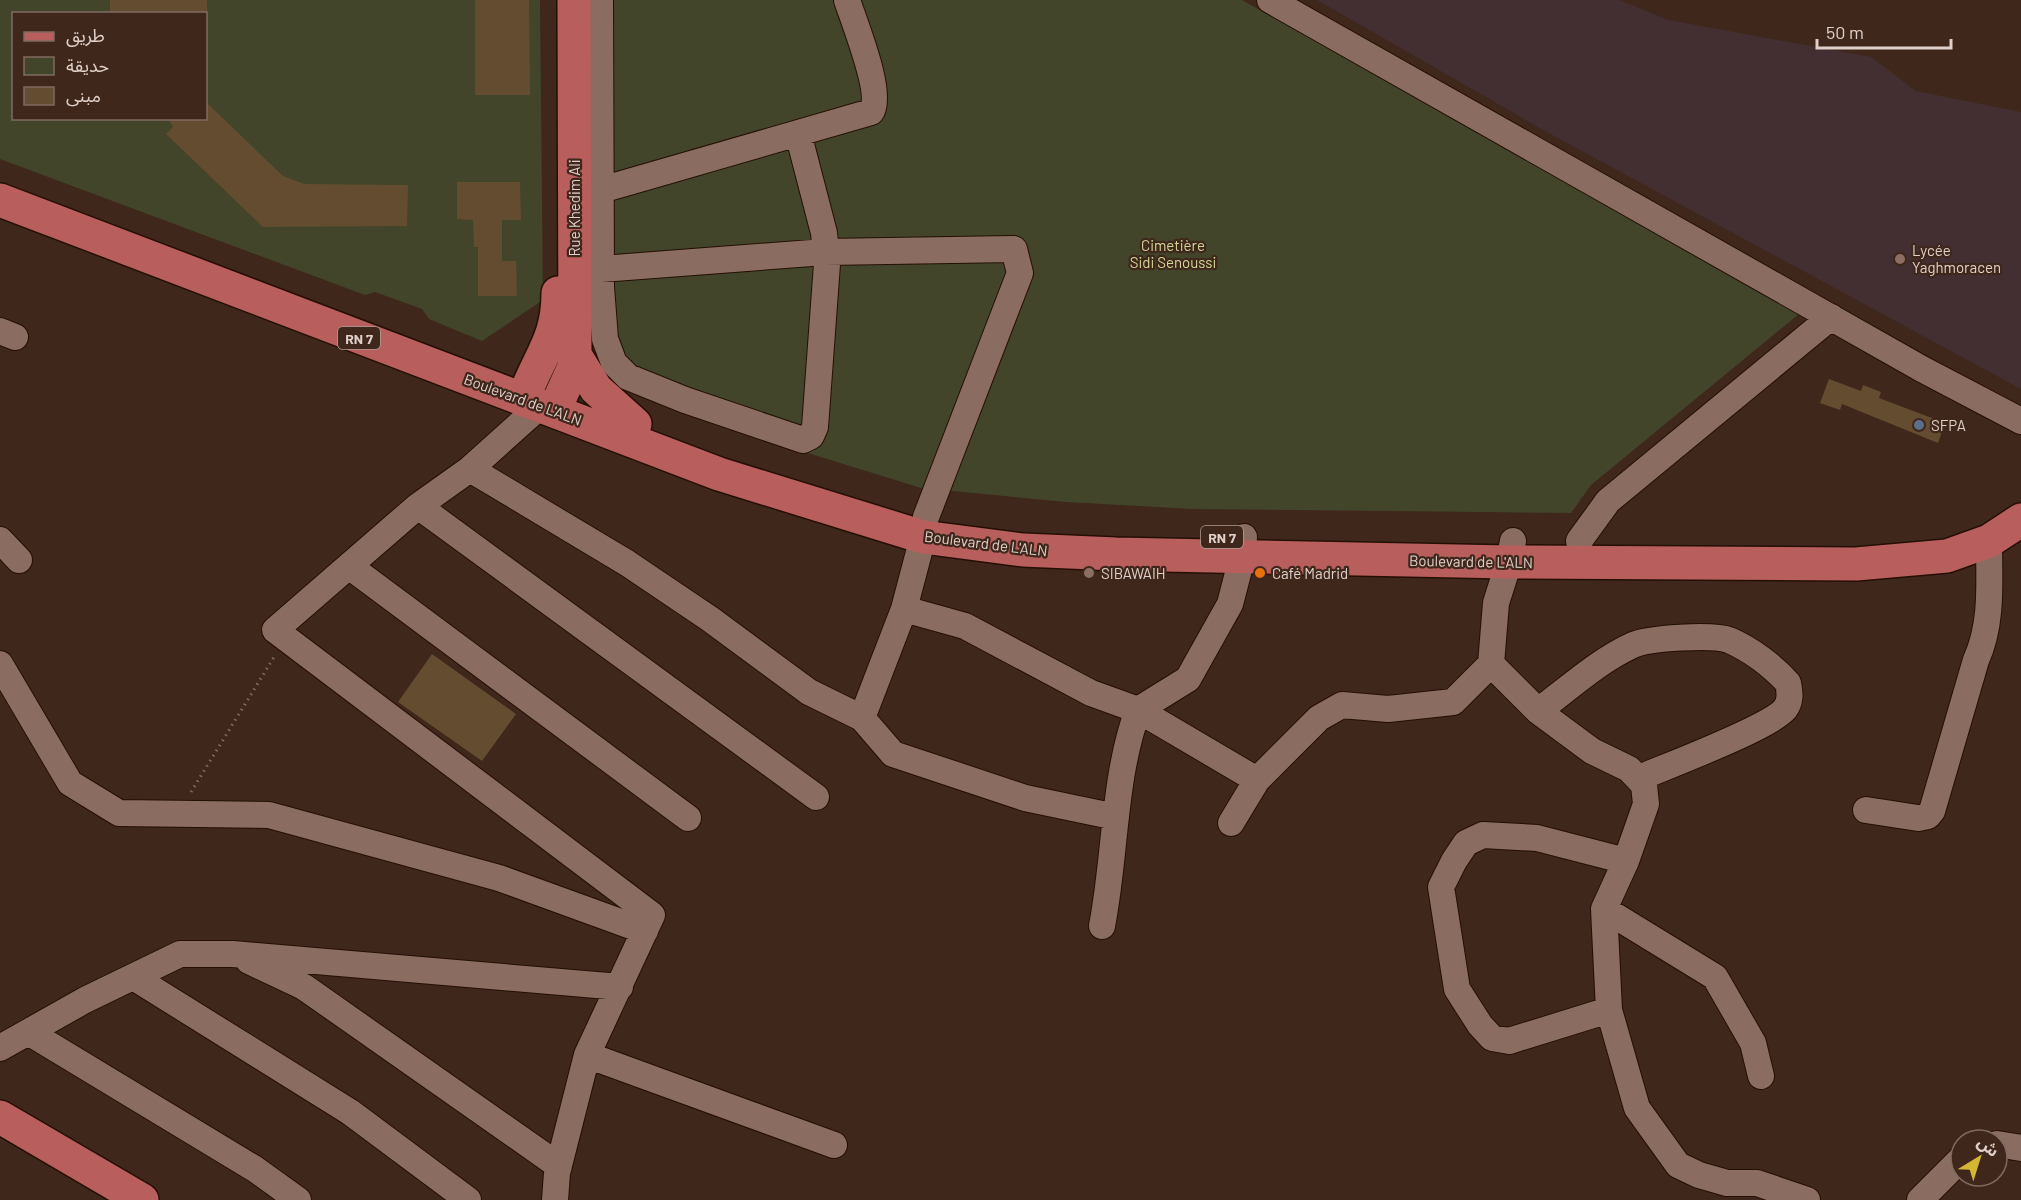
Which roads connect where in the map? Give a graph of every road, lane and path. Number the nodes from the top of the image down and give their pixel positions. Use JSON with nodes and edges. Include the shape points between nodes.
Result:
{"nodes":[{"id":1,"x":555,"y":0,"type":"edge"},
{"id":2,"x":574,"y":0,"type":"edge"},
{"id":3,"x":600,"y":0,"type":"edge"},
{"id":4,"x":847,"y":0,"type":"edge"},
{"id":5,"x":1270,"y":0,"type":"edge"},
{"id":6,"x":798,"y":133,"type":"junction"},
{"id":7,"x":0,"y":183,"type":"edge"},
{"id":8,"x":601,"y":190,"type":"junction"},
{"id":9,"x":0,"y":200,"type":"edge"},
{"id":10,"x":825,"y":252,"type":"junction"},
{"id":11,"x":601,"y":269,"type":"junction"},
{"id":12,"x":1831,"y":317,"type":"junction"},
{"id":13,"x":575,"y":355,"type":"junction"},
{"id":14,"x":440,"y":359,"type":"junction"},
{"id":15,"x":541,"y":399,"type":"junction"},
{"id":16,"x":2021,"y":421,"type":"edge"},
{"id":17,"x":635,"y":424,"type":"junction"},
{"id":18,"x":470,"y":469,"type":"junction"},
{"id":19,"x":2021,"y":500,"type":"edge"},
{"id":20,"x":418,"y":506,"type":"junction"},
{"id":21,"x":2021,"y":520,"type":"edge"},
{"id":22,"x":924,"y":527,"type":"junction"},
{"id":23,"x":0,"y":540,"type":"edge"},
{"id":24,"x":1579,"y":541,"type":"junction"},
{"id":25,"x":1989,"y":541,"type":"junction"},
{"id":26,"x":1243,"y":548,"type":"junction"},
{"id":27,"x":1511,"y":552,"type":"junction"},
{"id":28,"x":19,"y":560,"type":"dead end"},
{"id":29,"x":349,"y":566,"type":"junction"},
{"id":30,"x":904,"y":609,"type":"junction"},
{"id":31,"x":286,"y":638,"type":"junction"},
{"id":32,"x":0,"y":664,"type":"edge"},
{"id":33,"x":1491,"y":664,"type":"junction"},
{"id":34,"x":1138,"y":710,"type":"junction"},
{"id":35,"x":1538,"y":711,"type":"junction"},
{"id":36,"x":862,"y":718,"type":"junction"},
{"id":37,"x":1639,"y":778,"type":"junction"},
{"id":38,"x":1257,"y":780,"type":"junction"},
{"id":39,"x":816,"y":797,"type":"dead end"},
{"id":40,"x":1866,"y":810,"type":"dead end"},
{"id":41,"x":178,"y":814,"type":"junction"},
{"id":42,"x":1116,"y":817,"type":"junction"},
{"id":43,"x":688,"y":818,"type":"dead end"},
{"id":44,"x":1231,"y":823,"type":"dead end"},
{"id":45,"x":1626,"y":861,"type":"junction"},
{"id":46,"x":1604,"y":909,"type":"junction"},
{"id":47,"x":1102,"y":926,"type":"dead end"},
{"id":48,"x":645,"y":931,"type":"junction"},
{"id":49,"x":233,"y":954,"type":"junction"},
{"id":50,"x":135,"y":978,"type":"junction"},
{"id":51,"x":620,"y":987,"type":"junction"},
{"id":52,"x":1610,"y":1010,"type":"junction"},
{"id":53,"x":30,"y":1033,"type":"junction"},
{"id":54,"x":0,"y":1048,"type":"edge"},
{"id":55,"x":587,"y":1055,"type":"junction"},
{"id":56,"x":1761,"y":1076,"type":"dead end"},
{"id":57,"x":0,"y":1118,"type":"edge"},
{"id":58,"x":834,"y":1145,"type":"dead end"},
{"id":59,"x":559,"y":1166,"type":"junction"},
{"id":60,"x":1949,"y":1171,"type":"edge"},
{"id":61,"x":142,"y":1200,"type":"edge"},
{"id":62,"x":298,"y":1200,"type":"edge"},
{"id":63,"x":468,"y":1200,"type":"edge"},
{"id":64,"x":555,"y":1200,"type":"edge"},
{"id":65,"x":1807,"y":1200,"type":"edge"},
{"id":66,"x":1920,"y":1200,"type":"edge"}],
"edges":[{"from":1,"to":15,"type":"main road","name":"Rue Khedim Ali","via":[[558,317],[548,346]]},
{"from":2,"to":13,"type":"main road","name":"Rue Khedim Ali"},
{"from":3,"to":8,"type":"street"},
{"from":4,"to":6,"type":"street","via":[[876,103],[864,115]]},
{"from":5,"to":12,"type":"street"},
{"from":6,"to":8,"type":"street"},
{"from":6,"to":10,"type":"street","via":[[824,233]]},
{"from":7,"to":14,"type":"main road","name":"Boulevard de L'ALN","number":"RN 7"},
{"from":8,"to":11,"type":"street"},
{"from":9,"to":14,"type":"main road","name":"Boulevard de L'ALN","number":"RN 7"},
{"from":10,"to":11,"type":"street"},
{"from":10,"to":11,"type":"street","via":[[815,427],[812,436],[802,440],[628,377],[614,363],[605,339]]},
{"from":10,"to":22,"type":"street","via":[[1014,249],[1020,273]]},
{"from":12,"to":16,"type":"street"},
{"from":12,"to":24,"type":"street","via":[[1608,501]]},
{"from":13,"to":15,"type":"main road","name":"Rue Khedim Ali","via":[[570,377]]},
{"from":13,"to":17,"type":"main road","via":[[596,389]]},
{"from":14,"to":15,"type":"main road","name":"Boulevard de L'ALN","number":"RN 7"},
{"from":15,"to":17,"type":"main road","name":"Boulevard de L'ALN","number":"RN 7"},
{"from":15,"to":18,"type":"street"},
{"from":15,"to":22,"type":"main road","name":"Boulevard de L'ALN","number":"RN 7","via":[[719,474]]},
{"from":17,"to":22,"type":"main road","name":"Boulevard de L'ALN","number":"RN 7"},
{"from":18,"to":20,"type":"street"},
{"from":18,"to":36,"type":"street","via":[[627,563],[809,693]]},
{"from":19,"to":24,"type":"main road","name":"Boulevard de L'ALN","number":"RN 7","via":[[1986,523],[1956,533],[1887,543],[1731,546]]},
{"from":20,"to":29,"type":"street"},
{"from":20,"to":39,"type":"street"},
{"from":21,"to":25,"type":"main road","name":"Boulevard de L'ALN","number":"RN 7"},
{"from":22,"to":26,"type":"main road","name":"Boulevard de L'ALN","number":"RN 7","via":[[1065,530]]},
{"from":22,"to":30,"type":"street"},
{"from":23,"to":28,"type":"street"},
{"from":24,"to":27,"type":"main road","name":"Boulevard de L'ALN","number":"RN 7"},
{"from":25,"to":27,"type":"main road","name":"Boulevard de L'ALN","number":"RN 7","via":[[1947,556],[1856,564]]},
{"from":25,"to":40,"type":"street","via":[[1989,605],[1983,643],[1932,811],[1918,818]]},
{"from":26,"to":27,"type":"main road","name":"Boulevard de L'ALN","number":"RN 7"},
{"from":26,"to":34,"type":"street","via":[[1230,604],[1188,680]]},
{"from":27,"to":33,"type":"street","via":[[1496,603]]},
{"from":29,"to":31,"type":"street","via":[[275,630]]},
{"from":29,"to":43,"type":"street"},
{"from":30,"to":34,"type":"street","via":[[964,626],[1091,693]]},
{"from":30,"to":36,"type":"street"},
{"from":31,"to":41,"type":"path"},
{"from":31,"to":48,"type":"street","via":[[652,915]]},
{"from":32,"to":41,"type":"street","via":[[70,783],[119,813]]},
{"from":33,"to":35,"type":"street"},
{"from":33,"to":38,"type":"street","via":[[1453,702],[1388,709],[1342,705],[1319,718]]},
{"from":34,"to":38,"type":"street"},
{"from":34,"to":42,"type":"street"},
{"from":35,"to":37,"type":"street","via":[[1592,751]]},
{"from":35,"to":37,"type":"street","via":[[1614,655],[1635,644],[1666,638],[1727,639],[1788,683],[1789,704],[1783,712]]},
{"from":36,"to":42,"type":"street","via":[[893,754],[1025,798]]},
{"from":37,"to":45,"type":"street","via":[[1647,804]]},
{"from":38,"to":44,"type":"street"},
{"from":41,"to":48,"type":"street","via":[[270,815],[499,879]]},
{"from":42,"to":47,"type":"street","via":[[1111,880]]},
{"from":45,"to":46,"type":"street"},
{"from":45,"to":52,"type":"street","via":[[1536,838],[1483,835],[1466,843],[1441,887],[1457,989],[1479,1025],[1492,1038],[1509,1041]]},
{"from":46,"to":52,"type":"street"},
{"from":46,"to":56,"type":"street","via":[[1715,976],[1753,1043]]},
{"from":48,"to":51,"type":"street"},
{"from":49,"to":50,"type":"street","via":[[180,954]]},
{"from":49,"to":51,"type":"street"},
{"from":49,"to":59,"type":"street","via":[[304,987]]},
{"from":50,"to":53,"type":"street","via":[[86,1000]]},
{"from":50,"to":63,"type":"street","via":[[350,1112]]},
{"from":51,"to":55,"type":"street"},
{"from":52,"to":65,"type":"street","via":[[1637,1108],[1678,1165],[1718,1180],[1757,1183]]},
{"from":53,"to":54,"type":"street"},
{"from":53,"to":62,"type":"street","via":[[255,1169]]},
{"from":55,"to":58,"type":"street"},
{"from":55,"to":59,"type":"street"},
{"from":57,"to":61,"type":"main road"},
{"from":59,"to":64,"type":"street"},
{"from":60,"to":66,"type":"street"}]}
